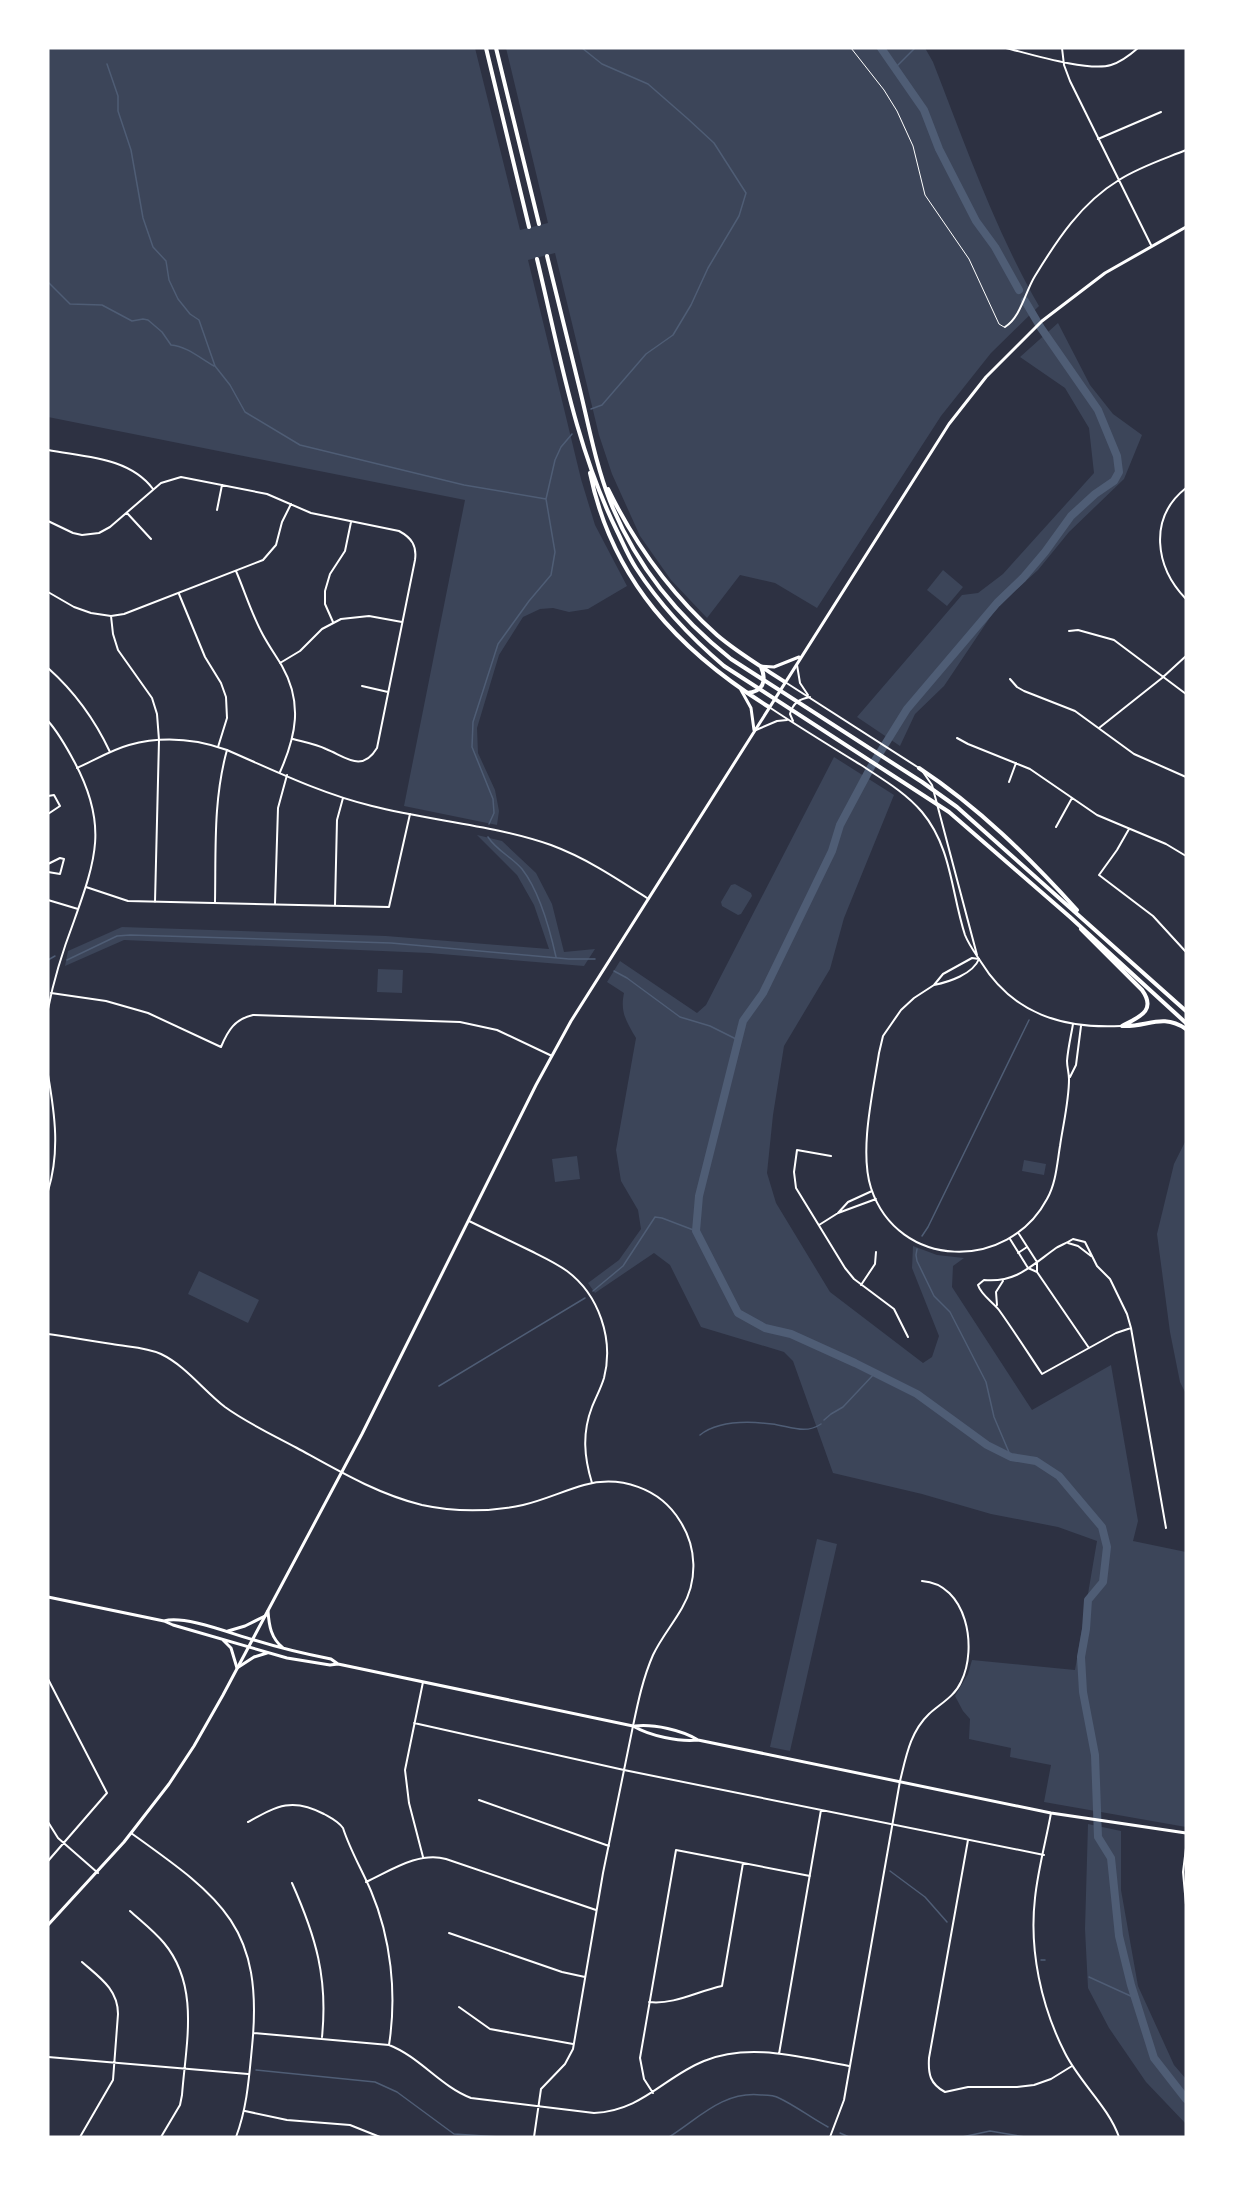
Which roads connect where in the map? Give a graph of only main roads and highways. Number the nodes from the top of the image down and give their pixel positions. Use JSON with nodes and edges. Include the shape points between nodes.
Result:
{"nodes":[{"id":1,"x":486,"y":48,"type":"edge"},
{"id":2,"x":496,"y":48,"type":"edge"},
{"id":3,"x":539,"y":224,"type":"dead end"},
{"id":4,"x":529,"y":227,"type":"dead end"},
{"id":5,"x":1185,"y":228,"type":"edge"},
{"id":6,"x":547,"y":256,"type":"dead end"},
{"id":7,"x":537,"y":259,"type":"dead end"},
{"id":8,"x":588,"y":461,"type":"junction"},
{"id":9,"x":600,"y":472,"type":"junction"},
{"id":10,"x":801,"y":656,"type":"junction"},
{"id":11,"x":760,"y":666,"type":"junction"},
{"id":12,"x":785,"y":682,"type":"junction"},
{"id":13,"x":744,"y":691,"type":"junction"},
{"id":14,"x":769,"y":707,"type":"junction"},
{"id":15,"x":754,"y":731,"type":"junction"},
{"id":16,"x":919,"y":768,"type":"road end"},
{"id":17,"x":1070,"y":917,"type":"junction"},
{"id":18,"x":1094,"y":928,"type":"junction"},
{"id":19,"x":1179,"y":1005,"type":"junction"},
{"id":20,"x":1186,"y":1006,"type":"edge"},
{"id":21,"x":1186,"y":1011,"type":"edge"},
{"id":22,"x":1186,"y":1023,"type":"edge"},
{"id":23,"x":1186,"y":1029,"type":"edge"},
{"id":24,"x":48,"y":1597,"type":"edge"},
{"id":25,"x":268,"y":1609,"type":"junction"},
{"id":26,"x":265,"y":1616,"type":"junction"},
{"id":27,"x":164,"y":1621,"type":"junction"},
{"id":28,"x":226,"y":1632,"type":"junction"},
{"id":29,"x":222,"y":1639,"type":"junction"},
{"id":30,"x":252,"y":1640,"type":"junction"},
{"id":31,"x":248,"y":1646,"type":"junction"},
{"id":32,"x":284,"y":1649,"type":"junction"},
{"id":33,"x":268,"y":1653,"type":"junction"},
{"id":34,"x":338,"y":1664,"type":"junction"},
{"id":35,"x":237,"y":1668,"type":"junction"},
{"id":36,"x":633,"y":1726,"type":"junction"},
{"id":37,"x":698,"y":1740,"type":"junction"},
{"id":38,"x":1186,"y":1833,"type":"edge"},
{"id":39,"x":48,"y":1925,"type":"edge"}],
"edges":[{"from":1,"to":4,"type":"highway"},
{"from":2,"to":3,"type":"highway"},
{"from":5,"to":10,"type":"main road","via":[[1105,273],[1030,331],[1005,357],[949,424]]},
{"from":6,"to":9,"type":"highway"},
{"from":7,"to":8,"type":"highway"},
{"from":8,"to":13,"type":"highway","via":[[604,522],[640,590],[686,645]]},
{"from":8,"to":17,"type":"highway","via":[[608,514],[635,566],[664,607],[699,645],[724,666],[949,812]]},
{"from":9,"to":11,"type":"highway","via":[[630,531],[678,596],[719,636]]},
{"from":9,"to":18,"type":"highway","via":[[624,532],[644,566],[670,602],[712,644],[957,807]]},
{"from":10,"to":11,"type":"main road","via":[[774,667]]},
{"from":10,"to":12,"type":"main road"},
{"from":11,"to":12,"type":"highway"},
{"from":11,"to":13,"type":"highway","via":[[764,682],[758,690]]},
{"from":12,"to":14,"type":"main road"},
{"from":13,"to":14,"type":"highway"},
{"from":13,"to":15,"type":"main road"},
{"from":14,"to":15,"type":"main road"},
{"from":15,"to":25,"type":"main road","via":[[577,1010]]},
{"from":16,"to":18,"type":"highway","via":[[997,829]]},
{"from":17,"to":22,"type":"highway"},
{"from":17,"to":23,"type":"highway","via":[[1146,994],[1145,1011],[1122,1026],[1158,1020],[1171,1021]]},
{"from":18,"to":19,"type":"highway"},
{"from":19,"to":20,"type":"highway"},
{"from":19,"to":21,"type":"highway"},
{"from":24,"to":27,"type":"main road"},
{"from":25,"to":26,"type":"main road"},
{"from":25,"to":32,"type":"main road","via":[[272,1634]]},
{"from":26,"to":28,"type":"main road"},
{"from":26,"to":30,"type":"main road"},
{"from":27,"to":28,"type":"main road","via":[[171,1619]]},
{"from":27,"to":29,"type":"main road"},
{"from":28,"to":30,"type":"main road"},
{"from":29,"to":31,"type":"main road"},
{"from":29,"to":35,"type":"main road","via":[[231,1648]]},
{"from":30,"to":31,"type":"main road"},
{"from":30,"to":32,"type":"main road"},
{"from":31,"to":33,"type":"main road"},
{"from":31,"to":35,"type":"main road"},
{"from":32,"to":34,"type":"main road","via":[[332,1659]]},
{"from":33,"to":34,"type":"main road"},
{"from":33,"to":35,"type":"main road"},
{"from":34,"to":36,"type":"main road"},
{"from":35,"to":39,"type":"main road","via":[[181,1766],[98,1873]]},
{"from":36,"to":37,"type":"main road","via":[[644,1725]]},
{"from":36,"to":37,"type":"main road","via":[[643,1732]]},
{"from":37,"to":38,"type":"main road","via":[[1051,1813]]}]}
